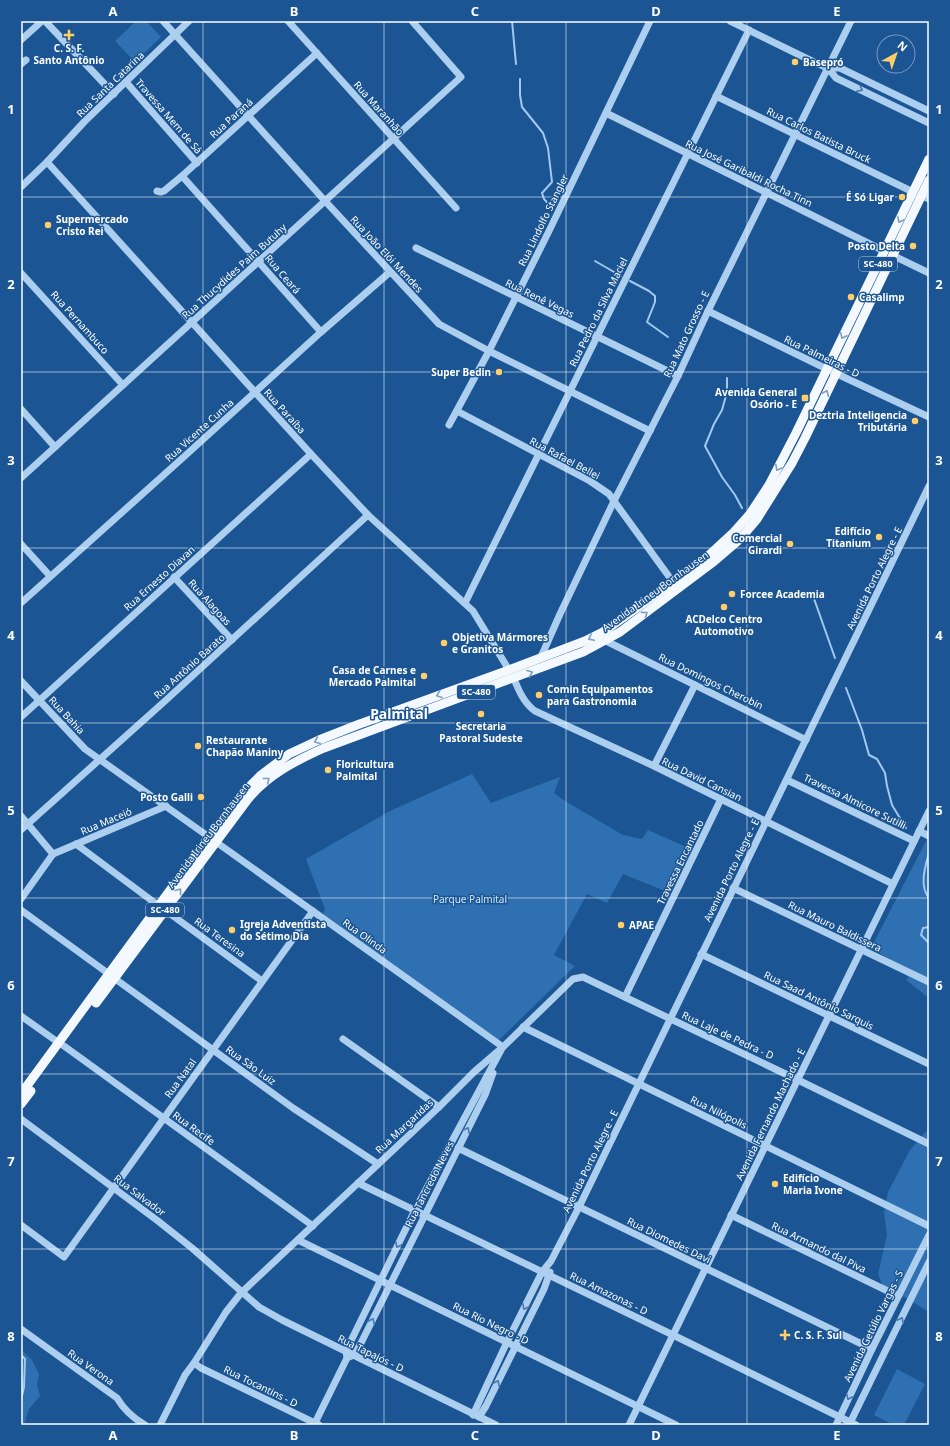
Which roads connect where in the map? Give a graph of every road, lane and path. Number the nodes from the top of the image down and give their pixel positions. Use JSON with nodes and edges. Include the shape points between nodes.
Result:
{"nodes":[{"id":1,"x":42,"y":21,"type":"edge"},
{"id":2,"x":45,"y":21,"type":"edge"},
{"id":3,"x":163,"y":21,"type":"edge"},
{"id":4,"x":189,"y":21,"type":"edge"},
{"id":5,"x":288,"y":21,"type":"edge"},
{"id":6,"x":412,"y":21,"type":"edge"},
{"id":7,"x":650,"y":21,"type":"edge"},
{"id":8,"x":730,"y":21,"type":"edge"},
{"id":9,"x":851,"y":21,"type":"edge"},
{"id":10,"x":749,"y":30,"type":"junction"},
{"id":11,"x":175,"y":34,"type":"junction"},
{"id":12,"x":21,"y":40,"type":"edge"},
{"id":13,"x":317,"y":53,"type":"junction"},
{"id":14,"x":828,"y":68,"type":"junction"},
{"id":15,"x":126,"y":82,"type":"junction"},
{"id":16,"x":888,"y":91,"type":"junction"},
{"id":17,"x":114,"y":94,"type":"junction"},
{"id":18,"x":716,"y":96,"type":"junction"},
{"id":19,"x":884,"y":101,"type":"junction"},
{"id":20,"x":929,"y":111,"type":"edge"},
{"id":21,"x":606,"y":112,"type":"junction"},
{"id":22,"x":248,"y":116,"type":"junction"},
{"id":23,"x":929,"y":123,"type":"edge"},
{"id":24,"x":795,"y":134,"type":"junction"},
{"id":25,"x":394,"y":139,"type":"junction"},
{"id":26,"x":688,"y":153,"type":"junction"},
{"id":27,"x":929,"y":159,"type":"edge"},
{"id":28,"x":47,"y":162,"type":"junction"},
{"id":29,"x":197,"y":162,"type":"junction"},
{"id":30,"x":182,"y":176,"type":"junction"},
{"id":31,"x":929,"y":180,"type":"edge"},
{"id":32,"x":21,"y":187,"type":"edge"},
{"id":33,"x":157,"y":191,"type":"dead end"},
{"id":34,"x":766,"y":192,"type":"junction"},
{"id":35,"x":921,"y":195,"type":"edge"},
{"id":36,"x":326,"y":202,"type":"junction"},
{"id":37,"x":456,"y":208,"type":"dead end"},
{"id":38,"x":416,"y":248,"type":"dead end"},
{"id":39,"x":888,"y":253,"type":"junction"},
{"id":40,"x":259,"y":262,"type":"junction"},
{"id":41,"x":390,"y":272,"type":"junction"},
{"id":42,"x":21,"y":273,"type":"edge"},
{"id":43,"x":929,"y":273,"type":"edge"},
{"id":44,"x":516,"y":297,"type":"junction"},
{"id":45,"x":708,"y":311,"type":"junction"},
{"id":46,"x":859,"y":314,"type":"junction"},
{"id":47,"x":192,"y":323,"type":"junction"},
{"id":48,"x":321,"y":332,"type":"junction"},
{"id":49,"x":597,"y":337,"type":"junction"},
{"id":50,"x":488,"y":351,"type":"junction"},
{"id":51,"x":826,"y":369,"type":"junction"},
{"id":52,"x":835,"y":374,"type":"junction"},
{"id":53,"x":678,"y":376,"type":"junction"},
{"id":54,"x":124,"y":385,"type":"junction"},
{"id":55,"x":254,"y":392,"type":"junction"},
{"id":56,"x":570,"y":392,"type":"junction"},
{"id":57,"x":21,"y":409,"type":"edge"},
{"id":58,"x":457,"y":412,"type":"junction"},
{"id":59,"x":929,"y":417,"type":"edge"},
{"id":60,"x":449,"y":425,"type":"dead end"},
{"id":61,"x":650,"y":431,"type":"junction"},
{"id":62,"x":55,"y":447,"type":"junction"},
{"id":63,"x":311,"y":454,"type":"junction"},
{"id":64,"x":538,"y":455,"type":"junction"},
{"id":65,"x":21,"y":478,"type":"edge"},
{"id":66,"x":929,"y":486,"type":"edge"},
{"id":67,"x":927,"y":497,"type":"edge"},
{"id":68,"x":614,"y":501,"type":"junction"},
{"id":69,"x":368,"y":515,"type":"junction"},
{"id":70,"x":21,"y":544,"type":"edge"},
{"id":71,"x":50,"y":576,"type":"junction"},
{"id":72,"x":174,"y":577,"type":"junction"},
{"id":73,"x":676,"y":586,"type":"junction"},
{"id":74,"x":21,"y":603,"type":"edge"},
{"id":75,"x":465,"y":603,"type":"junction"},
{"id":76,"x":232,"y":640,"type":"junction"},
{"id":77,"x":606,"y":641,"type":"junction"},
{"id":78,"x":541,"y":657,"type":"junction"},
{"id":79,"x":544,"y":667,"type":"junction"},
{"id":80,"x":509,"y":670,"type":"junction"},
{"id":81,"x":514,"y":679,"type":"junction"},
{"id":82,"x":21,"y":681,"type":"edge"},
{"id":83,"x":695,"y":685,"type":"junction"},
{"id":84,"x":39,"y":700,"type":"junction"},
{"id":85,"x":21,"y":716,"type":"edge"},
{"id":86,"x":806,"y":740,"type":"junction"},
{"id":87,"x":100,"y":759,"type":"junction"},
{"id":88,"x":654,"y":766,"type":"junction"},
{"id":89,"x":786,"y":780,"type":"junction"},
{"id":90,"x":721,"y":799,"type":"junction"},
{"id":91,"x":166,"y":806,"type":"junction"},
{"id":92,"x":929,"y":811,"type":"edge"},
{"id":93,"x":21,"y":816,"type":"edge"},
{"id":94,"x":766,"y":821,"type":"junction"},
{"id":95,"x":28,"y":824,"type":"junction"},
{"id":96,"x":21,"y":830,"type":"edge"},
{"id":97,"x":919,"y":831,"type":"junction"},
{"id":98,"x":929,"y":836,"type":"edge"},
{"id":99,"x":213,"y":839,"type":"junction"},
{"id":100,"x":914,"y":841,"type":"junction"},
{"id":101,"x":76,"y":844,"type":"junction"},
{"id":102,"x":53,"y":854,"type":"junction"},
{"id":103,"x":893,"y":884,"type":"junction"},
{"id":104,"x":733,"y":888,"type":"junction"},
{"id":105,"x":21,"y":898,"type":"edge"},
{"id":106,"x":162,"y":908,"type":"junction"},
{"id":107,"x":21,"y":910,"type":"edge"},
{"id":108,"x":313,"y":911,"type":"junction"},
{"id":109,"x":862,"y":950,"type":"junction"},
{"id":110,"x":701,"y":954,"type":"junction"},
{"id":111,"x":112,"y":976,"type":"junction"},
{"id":112,"x":583,"y":977,"type":"joint"},
{"id":113,"x":262,"y":981,"type":"junction"},
{"id":114,"x":929,"y":982,"type":"edge"},
{"id":115,"x":625,"y":997,"type":"junction"},
{"id":116,"x":21,"y":1016,"type":"edge"},
{"id":117,"x":829,"y":1016,"type":"junction"},
{"id":118,"x":670,"y":1019,"type":"junction"},
{"id":119,"x":523,"y":1028,"type":"junction"},
{"id":120,"x":343,"y":1039,"type":"dead end"},
{"id":121,"x":62,"y":1045,"type":"junction"},
{"id":122,"x":503,"y":1047,"type":"junction"},
{"id":123,"x":213,"y":1050,"type":"junction"},
{"id":124,"x":929,"y":1064,"type":"edge"},
{"id":125,"x":474,"y":1072,"type":"junction"},
{"id":126,"x":798,"y":1080,"type":"junction"},
{"id":127,"x":485,"y":1081,"type":"junction"},
{"id":128,"x":638,"y":1084,"type":"junction"},
{"id":129,"x":21,"y":1094,"type":"edge"},
{"id":130,"x":21,"y":1104,"type":"edge"},
{"id":131,"x":439,"y":1107,"type":"junction"},
{"id":132,"x":163,"y":1118,"type":"junction"},
{"id":133,"x":21,"y":1119,"type":"edge"},
{"id":134,"x":929,"y":1144,"type":"edge"},
{"id":135,"x":765,"y":1146,"type":"junction"},
{"id":136,"x":458,"y":1148,"type":"junction"},
{"id":137,"x":378,"y":1164,"type":"junction"},
{"id":138,"x":358,"y":1183,"type":"junction"},
{"id":139,"x":114,"y":1188,"type":"junction"},
{"id":140,"x":579,"y":1207,"type":"junction"},
{"id":141,"x":415,"y":1210,"type":"junction"},
{"id":142,"x":424,"y":1215,"type":"junction"},
{"id":143,"x":731,"y":1216,"type":"junction"},
{"id":144,"x":21,"y":1225,"type":"edge"},
{"id":145,"x":313,"y":1226,"type":"junction"},
{"id":146,"x":929,"y":1226,"type":"edge"},
{"id":147,"x":929,"y":1235,"type":"edge"},
{"id":148,"x":298,"y":1240,"type":"junction"},
{"id":149,"x":929,"y":1262,"type":"edge"},
{"id":150,"x":706,"y":1268,"type":"junction"},
{"id":151,"x":546,"y":1273,"type":"junction"},
{"id":152,"x":381,"y":1280,"type":"junction"},
{"id":153,"x":390,"y":1285,"type":"junction"},
{"id":154,"x":241,"y":1293,"type":"junction"},
{"id":155,"x":898,"y":1296,"type":"junction"},
{"id":156,"x":21,"y":1329,"type":"edge"},
{"id":157,"x":673,"y":1334,"type":"junction"},
{"id":158,"x":507,"y":1342,"type":"junction"},
{"id":159,"x":516,"y":1346,"type":"junction"},
{"id":160,"x":872,"y":1349,"type":"junction"},
{"id":161,"x":349,"y":1355,"type":"junction"},
{"id":162,"x":194,"y":1363,"type":"junction"},
{"id":163,"x":638,"y":1406,"type":"junction"},
{"id":164,"x":476,"y":1416,"type":"junction"},
{"id":165,"x":840,"y":1417,"type":"junction"},
{"id":166,"x":316,"y":1424,"type":"edge"},
{"id":167,"x":852,"y":1424,"type":"edge"},
{"id":168,"x":145,"y":1425,"type":"edge"},
{"id":169,"x":160,"y":1425,"type":"edge"},
{"id":170,"x":496,"y":1425,"type":"edge"},
{"id":171,"x":629,"y":1425,"type":"edge"},
{"id":172,"x":676,"y":1425,"type":"edge"},
{"id":173,"x":836,"y":1425,"type":"edge"}],
"edges":[{"from":1,"to":12,"type":"street"},
{"from":2,"to":17,"type":"street"},
{"from":3,"to":11,"type":"street","name":"Rua João Elói Mendes"},
{"from":4,"to":11,"type":"street","name":"Rua Santa Catarina"},
{"from":5,"to":13,"type":"street","name":"Rua Maranhão"},
{"from":6,"to":25,"type":"street","name":"Rua Thucydides Paim Butuhy","via":[[461,77]]},
{"from":7,"to":21,"type":"street","name":"Rua Lindolfo Stangler"},
{"from":8,"to":10,"type":"street"},
{"from":9,"to":14,"type":"street","name":"Rua Mato Grosso - E"},
{"from":10,"to":14,"type":"street"},
{"from":10,"to":18,"type":"street","name":"Rua Pedro da Silva Maciel"},
{"from":11,"to":15,"type":"street","name":"Rua Santa Catarina"},
{"from":11,"to":22,"type":"street","name":"Rua João Elói Mendes"},
{"from":13,"to":22,"type":"street","name":"Rua Paraná"},
{"from":13,"to":25,"type":"street","name":"Rua Maranhão"},
{"from":14,"to":16,"type":"street","via":[[840,68]]},
{"from":14,"to":19,"type":"street","one_way":true,"via":[[836,78]]},
{"from":14,"to":24,"type":"street","name":"Rua Mato Grosso - E"},
{"from":15,"to":17,"type":"street","name":"Rua Santa Catarina"},
{"from":15,"to":29,"type":"street","name":"Travessa Mem de Sá"},
{"from":16,"to":19,"type":"street"},
{"from":16,"to":20,"type":"street"},
{"from":17,"to":28,"type":"street","name":"Rua Santa Catarina"},
{"from":18,"to":24,"type":"street","name":"Rua Carlos Batista Bruck"},
{"from":18,"to":26,"type":"street","name":"Rua Pedro da Silva Maciel"},
{"from":19,"to":23,"type":"street"},
{"from":21,"to":26,"type":"street","name":"Rua José Garibaldi Rocha Tinn"},
{"from":21,"to":44,"type":"street","name":"Rua Lindolfo Stangler"},
{"from":22,"to":29,"type":"street","name":"Rua Paraná"},
{"from":22,"to":36,"type":"street","name":"Rua João Elói Mendes"},
{"from":24,"to":34,"type":"street","name":"Rua Mato Grosso - E"},
{"from":24,"to":35,"type":"street","name":"Rua Carlos Batista Bruck"},
{"from":25,"to":36,"type":"street","name":"Rua Thucydides Paim Butuhy"},
{"from":25,"to":37,"type":"street","name":"Rua Maranhão"},
{"from":26,"to":34,"type":"street","name":"Rua José Garibaldi Rocha Tinn"},
{"from":26,"to":49,"type":"street","name":"Rua Pedro da Silva Maciel"},
{"from":27,"to":35,"type":"main road","number":"SC-480"},
{"from":28,"to":32,"type":"street","name":"Rua Santa Catarina"},
{"from":28,"to":47,"type":"street","name":"Rua Paraíba"},
{"from":29,"to":30,"type":"street","name":"Rua Paraná"},
{"from":30,"to":33,"type":"street","name":"Rua Paraná","via":[[164,191]]},
{"from":30,"to":40,"type":"street","name":"Rua Ceará"},
{"from":31,"to":35,"type":"main road","number":"SC-480"},
{"from":34,"to":39,"type":"street","name":"Rua José Garibaldi Rocha Tinn"},
{"from":34,"to":45,"type":"street","name":"Rua Mato Grosso - E"},
{"from":35,"to":39,"type":"main road","number":"SC-480"},
{"from":36,"to":40,"type":"street","name":"Rua Thucydides Paim Butuhy"},
{"from":36,"to":41,"type":"street","name":"Rua João Elói Mendes"},
{"from":38,"to":44,"type":"street","name":"Rua Renê Vegas"},
{"from":39,"to":43,"type":"street","name":"Rua José Garibaldi Rocha Tinn"},
{"from":39,"to":46,"type":"main road","number":"SC-480"},
{"from":40,"to":47,"type":"street","name":"Rua Thucydides Paim Butuhy"},
{"from":40,"to":48,"type":"street","name":"Rua Ceará"},
{"from":41,"to":48,"type":"street","name":"Rua Vicente Cunha"},
{"from":41,"to":50,"type":"street","name":"Rua João Elói Mendes","via":[[439,324]]},
{"from":42,"to":54,"type":"street","name":"Rua Pernambuco"},
{"from":44,"to":49,"type":"street","name":"Rua Renê Vegas"},
{"from":44,"to":50,"type":"street","name":"Rua Lindolfo Stangler"},
{"from":45,"to":51,"type":"street","name":"Rua Palmeiras - D"},
{"from":45,"to":53,"type":"street","name":"Rua Mato Grosso - E"},
{"from":46,"to":51,"type":"main road","number":"SC-480","one_way":true},
{"from":46,"to":52,"type":"main road","number":"SC-480"},
{"from":47,"to":54,"type":"street","name":"Rua Thucydides Paim Butuhy"},
{"from":47,"to":55,"type":"street","name":"Rua Paraíba"},
{"from":48,"to":55,"type":"street","name":"Rua Vicente Cunha"},
{"from":49,"to":53,"type":"street","name":"Rua Renê Vegas"},
{"from":49,"to":56,"type":"street","name":"Rua Pedro da Silva Maciel"},
{"from":50,"to":56,"type":"street","name":"Rua João Elói Mendes"},
{"from":50,"to":58,"type":"street","name":"Rua Lindolfo Stangler"},
{"from":51,"to":52,"type":"street","name":"Rua Palmeiras - D"},
{"from":51,"to":73,"type":"main road","name":"Avenida Irineu Bornhausen","number":"SC-480","one_way":true,"via":[[796,433],[750,514]]},
{"from":52,"to":59,"type":"street","name":"Rua Palmeiras - D"},
{"from":73,"to":52,"type":"main road","name":"Avenida Irineu Bornhausen","number":"SC-480","one_way":true,"via":[[712,563],[740,539],[757,519],[795,457]]},
{"from":53,"to":61,"type":"street","name":"Rua Mato Grosso - E"},
{"from":54,"to":62,"type":"street","name":"Rua Thucydides Paim Butuhy"},
{"from":55,"to":63,"type":"street","name":"Rua Paraíba"},
{"from":55,"to":71,"type":"street","name":"Rua Vicente Cunha"},
{"from":56,"to":61,"type":"street","name":"Rua João Elói Mendes"},
{"from":56,"to":64,"type":"street","name":"Rua Pedro da Silva Maciel"},
{"from":57,"to":62,"type":"street"},
{"from":58,"to":60,"type":"street","name":"Rua Lindolfo Stangler"},
{"from":58,"to":64,"type":"street","name":"Rua Rafael Bellei"},
{"from":61,"to":68,"type":"street","name":"Rua Mato Grosso - E"},
{"from":62,"to":65,"type":"street","name":"Rua Thucydides Paim Butuhy"},
{"from":63,"to":69,"type":"street","name":"Rua Paraíba"},
{"from":63,"to":72,"type":"street","name":"Rua Ernesto Diavan"},
{"from":64,"to":68,"type":"street","name":"Rua Rafael Bellei","via":[[590,481],[609,494]]},
{"from":64,"to":75,"type":"street","name":"Rua Pedro da Silva Maciel"},
{"from":66,"to":67,"type":"street","name":"Avenida Porto Alegre - E"},
{"from":67,"to":86,"type":"street","name":"Avenida Porto Alegre - E"},
{"from":68,"to":73,"type":"street","name":"Rua Rafael Bellei"},
{"from":68,"to":78,"type":"street","name":"Rua Mato Grosso - E"},
{"from":69,"to":75,"type":"street","name":"Rua Paraíba"},
{"from":69,"to":76,"type":"street","name":"Rua Antônio Barato"},
{"from":70,"to":71,"type":"street"},
{"from":71,"to":74,"type":"street","name":"Rua Vicente Cunha"},
{"from":72,"to":76,"type":"street","name":"Rua Alagoas"},
{"from":72,"to":84,"type":"street","name":"Rua Ernesto Diavan"},
{"from":77,"to":73,"type":"main road","name":"Avenida Irineu Bornhausen","number":"SC-480","one_way":true},
{"from":73,"to":78,"type":"main road","name":"Avenida Irineu Bornhausen","number":"SC-480","one_way":true,"via":[[603,632]]},
{"from":75,"to":80,"type":"street","name":"Rua Paraíba","via":[[473,611]]},
{"from":76,"to":87,"type":"street","name":"Rua Antônio Barato"},
{"from":77,"to":79,"type":"main road","name":"Avenida Irineu Bornhausen","number":"SC-480"},
{"from":77,"to":83,"type":"street","name":"Rua Domingos Cherobin"},
{"from":78,"to":79,"type":"main road"},
{"from":78,"to":80,"type":"main road","name":"Avenida Irineu Bornhausen","number":"SC-480"},
{"from":81,"to":79,"type":"main road","name":"Avenida Irineu Bornhausen","number":"SC-480","one_way":true},
{"from":80,"to":99,"type":"main road","name":"Avenida Irineu Bornhausen","number":"SC-480","one_way":true,"via":[[357,725],[289,754],[250,785]]},
{"from":81,"to":88,"type":"street","name":"Rua David Cansian","via":[[528,706]]},
{"from":99,"to":81,"type":"main road","name":"Avenida Irineu Bornhausen","number":"SC-480","one_way":true,"via":[[266,780],[294,762],[324,748]]},
{"from":82,"to":84,"type":"street","name":"Rua Bahia"},
{"from":83,"to":86,"type":"street","name":"Rua Domingos Cherobin"},
{"from":83,"to":88,"type":"street"},
{"from":84,"to":85,"type":"street","name":"Rua Ernesto Diavan"},
{"from":84,"to":87,"type":"street","name":"Rua Bahia","via":[[85,749]]},
{"from":86,"to":89,"type":"street","name":"Avenida Porto Alegre - E"},
{"from":87,"to":91,"type":"street","name":"Rua Olinda"},
{"from":87,"to":95,"type":"street","name":"Rua Antônio Barato"},
{"from":88,"to":90,"type":"street","name":"Rua David Cansian"},
{"from":89,"to":94,"type":"street","name":"Avenida Porto Alegre - E"},
{"from":89,"to":100,"type":"street","name":"Travessa Almicore Sutilli"},
{"from":90,"to":94,"type":"street","name":"Rua David Cansian"},
{"from":90,"to":115,"type":"street","name":"Travessa Encantado"},
{"from":91,"to":99,"type":"street","name":"Rua Olinda"},
{"from":91,"to":101,"type":"street","name":"Rua Maceió"},
{"from":92,"to":97,"type":"street","name":"Avenida Fernando Machado - E"},
{"from":93,"to":95,"type":"street"},
{"from":94,"to":103,"type":"street","name":"Rua David Cansian"},
{"from":94,"to":104,"type":"street","name":"Avenida Porto Alegre - E"},
{"from":95,"to":96,"type":"street","name":"Rua Antônio Barato"},
{"from":95,"to":102,"type":"street"},
{"from":97,"to":98,"type":"street"},
{"from":97,"to":100,"type":"street","name":"Avenida Fernando Machado - E"},
{"from":99,"to":106,"type":"main road","name":"Avenida Irineu Bornhausen","number":"SC-480"},
{"from":99,"to":108,"type":"street","name":"Rua Olinda"},
{"from":100,"to":103,"type":"street","name":"Avenida Fernando Machado - E"},
{"from":101,"to":102,"type":"street","name":"Rua Maceió"},
{"from":101,"to":106,"type":"street","name":"Rua Teresina"},
{"from":102,"to":105,"type":"street"},
{"from":103,"to":109,"type":"street","name":"Avenida Fernando Machado - E"},
{"from":104,"to":109,"type":"street","name":"Rua Mauro Baldissera"},
{"from":104,"to":110,"type":"street","name":"Avenida Porto Alegre - E"},
{"from":106,"to":111,"type":"main road","name":"Avenida Irineu Bornhausen","number":"SC-480"},
{"from":106,"to":113,"type":"street","name":"Rua Teresina"},
{"from":107,"to":111,"type":"street","name":"Rua São Luiz"},
{"from":108,"to":113,"type":"street","name":"Rua Natal"},
{"from":108,"to":122,"type":"street","name":"Rua Olinda"},
{"from":109,"to":114,"type":"street","name":"Rua Mauro Baldissera"},
{"from":109,"to":117,"type":"street","name":"Avenida Fernando Machado - E"},
{"from":110,"to":117,"type":"street","name":"Rua Saad Antônio Sarquis"},
{"from":110,"to":118,"type":"street","name":"Avenida Porto Alegre - E"},
{"from":111,"to":121,"type":"main road","name":"Avenida Irineu Bornhausen","number":"SC-480"},
{"from":111,"to":123,"type":"street","name":"Rua São Luiz"},
{"from":112,"to":115,"type":"street","name":"Rua Laje de Pedra - D"},
{"from":112,"to":119,"type":"street","name":"Rua Margaridas","via":[[573,980]]},
{"from":113,"to":123,"type":"street","name":"Rua Natal"},
{"from":115,"to":118,"type":"street","name":"Rua Laje de Pedra - D"},
{"from":116,"to":121,"type":"street","name":"Rua Recife"},
{"from":117,"to":124,"type":"street","name":"Rua Saad Antônio Sarquis"},
{"from":117,"to":126,"type":"street","name":"Avenida Fernando Machado - E"},
{"from":118,"to":126,"type":"street","name":"Rua Laje de Pedra - D"},
{"from":118,"to":128,"type":"street","name":"Avenida Porto Alegre - E"},
{"from":119,"to":122,"type":"street","name":"Rua Margaridas"},
{"from":119,"to":128,"type":"street","name":"Rua Nilópolis"},
{"from":120,"to":131,"type":"street"},
{"from":121,"to":129,"type":"main road","name":"Avenida Irineu Bornhausen","number":"SC-480"},
{"from":121,"to":130,"type":"main road","name":"Avenida Irineu Bornhausen","number":"SC-480"},
{"from":121,"to":132,"type":"street","name":"Rua Recife"},
{"from":122,"to":125,"type":"street","name":"Rua Margaridas"},
{"from":122,"to":127,"type":"street","name":"Rua Tancredo Neves"},
{"from":136,"to":122,"type":"street","name":"Rua Tancredo Neves","one_way":true,"via":[[485,1095]]},
{"from":123,"to":132,"type":"street","name":"Rua Natal"},
{"from":123,"to":137,"type":"street","name":"Rua São Luiz","via":[[293,1108]]},
{"from":125,"to":127,"type":"street"},
{"from":125,"to":131,"type":"street","name":"Rua Margaridas"},
{"from":126,"to":134,"type":"street","name":"Rua Laje de Pedra - D"},
{"from":126,"to":135,"type":"street","name":"Avenida Fernando Machado - E"},
{"from":127,"to":141,"type":"street","name":"Rua Tancredo Neves"},
{"from":128,"to":135,"type":"street","name":"Rua Nilópolis"},
{"from":128,"to":140,"type":"street","name":"Avenida Porto Alegre - E"},
{"from":131,"to":137,"type":"street","name":"Rua Margaridas"},
{"from":132,"to":139,"type":"street","name":"Rua Natal"},
{"from":132,"to":145,"type":"street","name":"Rua Recife"},
{"from":133,"to":139,"type":"street","name":"Rua Salvador"},
{"from":135,"to":143,"type":"street","name":"Avenida Fernando Machado - E"},
{"from":135,"to":146,"type":"street","name":"Rua Nilópolis"},
{"from":136,"to":140,"type":"street","name":"Rua Diomedes Davi"},
{"from":136,"to":142,"type":"street","name":"Rua Tancredo Neves"},
{"from":137,"to":138,"type":"street","name":"Rua Margaridas"},
{"from":138,"to":141,"type":"street","name":"Rua Amazonas - D"},
{"from":138,"to":145,"type":"street","name":"Rua Margaridas"},
{"from":139,"to":144,"type":"street","name":"Rua Natal","via":[[64,1257]]},
{"from":139,"to":154,"type":"street","name":"Rua Salvador","via":[[192,1248]]},
{"from":140,"to":150,"type":"street","name":"Rua Diomedes Davi"},
{"from":140,"to":151,"type":"street","name":"Avenida Porto Alegre - E"},
{"from":141,"to":142,"type":"street","name":"Rua Amazonas - D"},
{"from":141,"to":152,"type":"street","name":"Rua Tancredo Neves","one_way":true},
{"from":142,"to":151,"type":"street","name":"Rua Amazonas - D"},
{"from":142,"to":153,"type":"street","name":"Rua Tancredo Neves"},
{"from":143,"to":150,"type":"street","name":"Avenida Fernando Machado - E"},
{"from":143,"to":155,"type":"street","name":"Rua Armando dal Piva"},
{"from":145,"to":148,"type":"street","name":"Rua Margaridas"},
{"from":147,"to":155,"type":"street","name":"Avenida Getúlio Vargas - S"},
{"from":148,"to":152,"type":"street","name":"Rua Rio Negro - D"},
{"from":148,"to":154,"type":"street","name":"Rua Margaridas"},
{"from":167,"to":149,"type":"street","one_way":true},
{"from":150,"to":157,"type":"street","name":"Avenida Fernando Machado - E"},
{"from":150,"to":160,"type":"street","name":"Rua Diomedes Davi"},
{"from":151,"to":157,"type":"street","name":"Rua Amazonas - D"},
{"from":151,"to":158,"type":"street","name":"Avenida Porto Alegre - E","one_way":true},
{"from":151,"to":159,"type":"street","name":"Avenida Porto Alegre - E","via":[[544,1289]]},
{"from":152,"to":153,"type":"street","name":"Rua Rio Negro - D"},
{"from":152,"to":161,"type":"street","name":"Rua Tancredo Neves"},
{"from":153,"to":158,"type":"street","name":"Rua Rio Negro - D"},
{"from":161,"to":153,"type":"street","name":"Rua Tancredo Neves","one_way":true},
{"from":154,"to":161,"type":"street","name":"Rua Tapajós - D","via":[[259,1307]]},
{"from":154,"to":162,"type":"street","name":"Rua Margaridas","via":[[222,1317]]},
{"from":155,"to":160,"type":"street","name":"Avenida Getúlio Vargas - S"},
{"from":156,"to":168,"type":"street","name":"Rua Verona","via":[[117,1398],[133,1418]]},
{"from":157,"to":163,"type":"street","name":"Avenida Fernando Machado - E"},
{"from":157,"to":165,"type":"street","name":"Rua Amazonas - D"},
{"from":158,"to":159,"type":"street","name":"Rua Rio Negro - D"},
{"from":158,"to":164,"type":"street","name":"Avenida Porto Alegre - E"},
{"from":159,"to":163,"type":"street","name":"Rua Rio Negro - D"},
{"from":164,"to":159,"type":"street","name":"Avenida Porto Alegre - E","one_way":true},
{"from":160,"to":165,"type":"street","name":"Avenida Getúlio Vargas - S","one_way":true},
{"from":161,"to":164,"type":"street","name":"Rua Tapajós - D"},
{"from":161,"to":166,"type":"street","name":"Rua Tancredo Neves"},
{"from":162,"to":166,"type":"street","name":"Rua Tocantins - D"},
{"from":162,"to":169,"type":"street","name":"Rua Margaridas","via":[[185,1375]]},
{"from":163,"to":171,"type":"street","name":"Avenida Fernando Machado - E"},
{"from":163,"to":172,"type":"street","name":"Rua Rio Negro - D"},
{"from":164,"to":170,"type":"street","name":"Rua Tapajós - D"},
{"from":165,"to":167,"type":"street","name":"Rua Amazonas - D"},
{"from":165,"to":173,"type":"street","name":"Avenida Getúlio Vargas - S"}]}
